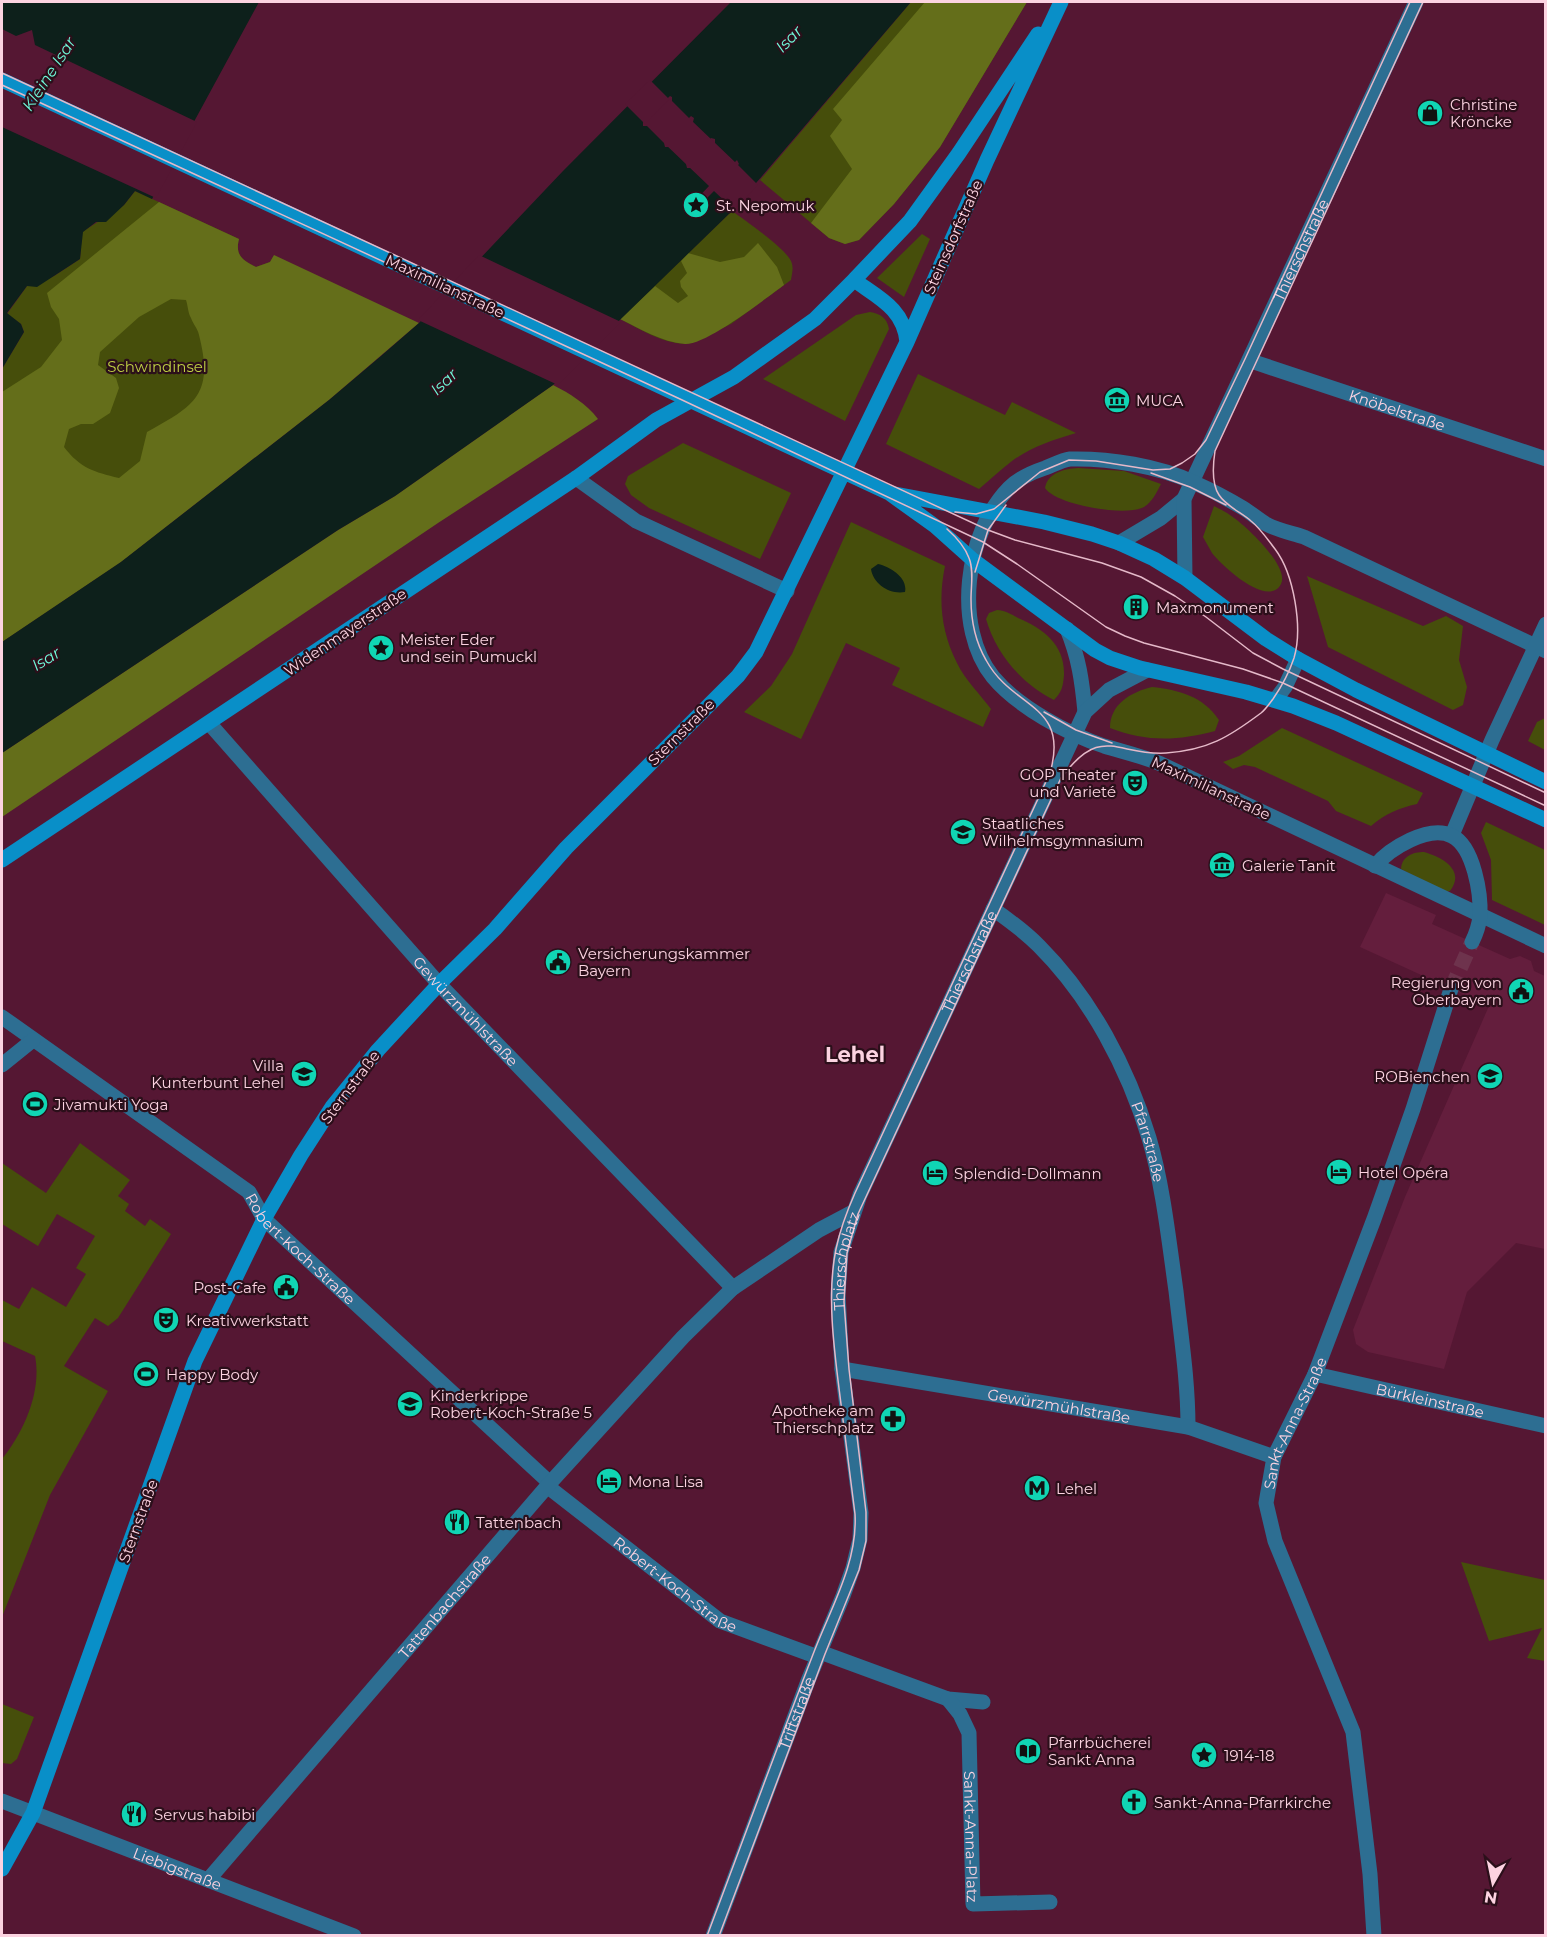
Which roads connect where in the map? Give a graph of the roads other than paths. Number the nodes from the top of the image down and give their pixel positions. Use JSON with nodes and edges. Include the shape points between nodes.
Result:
{"nodes":[{"id":1,"x":1060,"y":2,"type":"edge"},
{"id":2,"x":1416,"y":2,"type":"edge"},
{"id":3,"x":2,"y":80,"type":"edge"},
{"id":4,"x":855,"y":280,"type":"junction"},
{"id":5,"x":908,"y":342,"type":"junction"},
{"id":6,"x":1251,"y":361,"type":"junction"},
{"id":7,"x":688,"y":401,"type":"junction"},
{"id":8,"x":1545,"y":459,"type":"edge"},
{"id":9,"x":844,"y":472,"type":"junction"},
{"id":10,"x":576,"y":478,"type":"junction"},
{"id":11,"x":1193,"y":482,"type":"junction"},
{"id":12,"x":889,"y":493,"type":"junction"},
{"id":13,"x":1184,"y":499,"type":"junction"},
{"id":14,"x":991,"y":513,"type":"junction"},
{"id":15,"x":1119,"y":543,"type":"junction"},
{"id":16,"x":973,"y":560,"type":"junction"},
{"id":17,"x":1185,"y":578,"type":"junction"},
{"id":18,"x":787,"y":591,"type":"junction"},
{"id":19,"x":1545,"y":624,"type":"edge"},
{"id":20,"x":1067,"y":629,"type":"junction"},
{"id":21,"x":1540,"y":649,"type":"edge"},
{"id":22,"x":1298,"y":659,"type":"junction"},
{"id":23,"x":1147,"y":669,"type":"junction"},
{"id":24,"x":1276,"y":699,"type":"junction"},
{"id":25,"x":1085,"y":712,"type":"junction"},
{"id":26,"x":209,"y":723,"type":"junction"},
{"id":27,"x":1075,"y":734,"type":"junction"},
{"id":28,"x":1486,"y":754,"type":"junction"},
{"id":29,"x":1545,"y":782,"type":"edge"},
{"id":30,"x":1473,"y":786,"type":"junction"},
{"id":31,"x":1545,"y":820,"type":"edge"},
{"id":32,"x":1452,"y":835,"type":"junction"},
{"id":33,"x":2,"y":860,"type":"edge"},
{"id":34,"x":1375,"y":866,"type":"junction"},
{"id":35,"x":993,"y":909,"type":"junction"},
{"id":36,"x":1480,"y":916,"type":"junction"},
{"id":37,"x":1472,"y":942,"type":"tunnel mouth"},
{"id":38,"x":1545,"y":946,"type":"edge"},
{"id":39,"x":439,"y":984,"type":"junction"},
{"id":40,"x":1451,"y":989,"type":"tunnel mouth"},
{"id":41,"x":2,"y":1017,"type":"edge"},
{"id":42,"x":33,"y":1040,"type":"junction"},
{"id":43,"x":2,"y":1065,"type":"edge"},
{"id":44,"x":853,"y":1212,"type":"junction"},
{"id":45,"x":264,"y":1219,"type":"junction"},
{"id":46,"x":733,"y":1288,"type":"junction"},
{"id":47,"x":683,"y":1337,"type":"joint"},
{"id":48,"x":842,"y":1369,"type":"junction"},
{"id":49,"x":1315,"y":1374,"type":"junction"},
{"id":50,"x":1545,"y":1426,"type":"edge"},
{"id":51,"x":1188,"y":1427,"type":"junction"},
{"id":52,"x":1274,"y":1457,"type":"junction"},
{"id":53,"x":549,"y":1485,"type":"junction"},
{"id":54,"x":857,"y":1486,"type":"joint"},
{"id":55,"x":819,"y":1654,"type":"junction"},
{"id":56,"x":948,"y":1699,"type":"junction"},
{"id":57,"x":983,"y":1702,"type":"dead end"},
{"id":58,"x":2,"y":1801,"type":"edge"},
{"id":59,"x":33,"y":1813,"type":"junction"},
{"id":60,"x":2,"y":1869,"type":"edge"},
{"id":61,"x":208,"y":1880,"type":"junction"},
{"id":62,"x":1050,"y":1902,"type":"dead end"},
{"id":63,"x":354,"y":1935,"type":"edge"},
{"id":64,"x":713,"y":1935,"type":"edge"},
{"id":65,"x":1374,"y":1935,"type":"edge"}],
"edges":[{"from":1,"to":4,"type":"main road","name":"Steinsdorfstraße","via":[[909,221]]},
{"from":1,"to":5,"type":"main road","name":"Steinsdorfstraße"},
{"from":2,"to":6,"type":"street","name":"Thierschstraße"},
{"from":3,"to":7,"type":"main road","name":"Maximilianstraße"},
{"from":4,"to":5,"type":"main road","via":[[896,311]]},
{"from":4,"to":7,"type":"main road","name":"Steinsdorfstraße","via":[[815,319],[734,377]]},
{"from":5,"to":9,"type":"main road","name":"Steinsdorfstraße"},
{"from":6,"to":8,"type":"street","name":"Knöbelstraße"},
{"from":6,"to":11,"type":"street","name":"Thierschstraße"},
{"from":7,"to":9,"type":"main road","name":"Maximilianstraße"},
{"from":7,"to":10,"type":"main road","name":"Widenmayerstraße"},
{"from":9,"to":12,"type":"main road","name":"Maximilianstraße"},
{"from":9,"to":18,"type":"main road","name":"Sternstraße"},
{"from":10,"to":18,"type":"street","via":[[636,521]]},
{"from":10,"to":26,"type":"main road","name":"Widenmayerstraße"},
{"from":11,"to":13,"type":"street","name":"Thierschstraße"},
{"from":11,"to":14,"type":"street","name":"Maximilianstraße","via":[[1127,464],[1067,459],[1018,481]]},
{"from":11,"to":21,"type":"street","name":"Maximilianstraße","via":[[1267,524],[1304,537]]},
{"from":12,"to":14,"type":"main road","name":"Maximilianstraße"},
{"from":12,"to":16,"type":"main road","name":"Maximilianstraße"},
{"from":13,"to":15,"type":"street","name":"Thierschstraße"},
{"from":13,"to":17,"type":"street","name":"Thierschstraße"},
{"from":14,"to":15,"type":"main road","name":"Maximilianstraße","via":[[1044,522]]},
{"from":14,"to":16,"type":"street","name":"Maximilianstraße"},
{"from":15,"to":17,"type":"main road","name":"Maximilianstraße"},
{"from":16,"to":20,"type":"main road","name":"Maximilianstraße"},
{"from":16,"to":27,"type":"street","name":"Maximilianstraße","via":[[970,623],[983,662],[1009,694]]},
{"from":17,"to":22,"type":"main road","name":"Maximilianstraße"},
{"from":18,"to":39,"type":"main road","name":"Sternstraße","via":[[756,652],[738,676],[566,848],[495,929]]},
{"from":19,"to":21,"type":"street"},
{"from":20,"to":23,"type":"main road","name":"Maximilianstraße","via":[[1110,658]]},
{"from":20,"to":25,"type":"street","name":"Thierschstraße","via":[[1082,672]]},
{"from":21,"to":28,"type":"street"},
{"from":22,"to":24,"type":"street"},
{"from":22,"to":28,"type":"main road","name":"Maximilianstraße"},
{"from":23,"to":24,"type":"main road","name":"Maximilianstraße"},
{"from":23,"to":25,"type":"street","name":"Thierschstraße","via":[[1109,690]]},
{"from":24,"to":30,"type":"main road","name":"Maximilianstraße"},
{"from":25,"to":27,"type":"street","name":"Thierschstraße"},
{"from":26,"to":33,"type":"main road","name":"Widenmayerstraße"},
{"from":26,"to":39,"type":"street","name":"Gewürzmühlstraße"},
{"from":27,"to":34,"type":"street","name":"Maximilianstraße","via":[[1138,754]]},
{"from":27,"to":35,"type":"street","name":"Thierschstraße"},
{"from":28,"to":29,"type":"main road","name":"Maximilianstraße"},
{"from":28,"to":30,"type":"street"},
{"from":30,"to":31,"type":"main road","name":"Maximilianstraße"},
{"from":30,"to":32,"type":"street"},
{"from":32,"to":34,"type":"street","via":[[1432,834],[1404,843]]},
{"from":32,"to":36,"type":"street","via":[[1473,866]]},
{"from":34,"to":36,"type":"street","name":"Maximilianstraße"},
{"from":35,"to":44,"type":"street","name":"Thierschstraße"},
{"from":35,"to":51,"type":"street","name":"Pfarrstraße","via":[[1039,946],[1067,979],[1096,1019],[1121,1064],[1149,1139],[1163,1206],[1188,1391]]},
{"from":36,"to":37,"type":"street"},
{"from":36,"to":38,"type":"street","name":"Maximilianstraße"},
{"from":39,"to":45,"type":"main road","name":"Sternstraße","via":[[332,1107]]},
{"from":39,"to":46,"type":"street","name":"Gewürzmühlstraße"},
{"from":40,"to":49,"type":"street","name":"Sankt-Anna-Straße","via":[[1413,1110]]},
{"from":41,"to":42,"type":"street","name":"Robert-Koch-Straße"},
{"from":42,"to":43,"type":"street"},
{"from":42,"to":45,"type":"street","name":"Robert-Koch-Straße","via":[[249,1192]]},
{"from":44,"to":46,"type":"street","name":"Thierschplatz"},
{"from":44,"to":48,"type":"street","name":"Thierschplatz","via":[[839,1274]]},
{"from":45,"to":53,"type":"street","name":"Robert-Koch-Straße"},
{"from":45,"to":59,"type":"main road","name":"Sternstraße","via":[[195,1361]]},
{"from":46,"to":47,"type":"street","name":"Thierschplatz"},
{"from":47,"to":53,"type":"street","name":"Tattenbachstraße"},
{"from":48,"to":51,"type":"street","name":"Gewürzmühlstraße"},
{"from":48,"to":54,"type":"street","name":"Thierschplatz"},
{"from":49,"to":50,"type":"street","name":"Bürkleinstraße"},
{"from":49,"to":52,"type":"street","name":"Sankt-Anna-Straße"},
{"from":51,"to":52,"type":"street","name":"Gewürzmühlstraße"},
{"from":52,"to":65,"type":"street","name":"Sankt-Anna-Straße","via":[[1266,1503],[1275,1541],[1353,1732]]},
{"from":53,"to":55,"type":"street","name":"Robert-Koch-Straße","via":[[720,1621]]},
{"from":53,"to":61,"type":"street","name":"Tattenbachstraße"},
{"from":54,"to":55,"type":"street","name":"Triftstraße","via":[[860,1539],[851,1575]]},
{"from":55,"to":56,"type":"street"},
{"from":55,"to":64,"type":"street","name":"Triftstraße"},
{"from":56,"to":57,"type":"street"},
{"from":56,"to":62,"type":"street","name":"Sankt-Anna-Platz","via":[[969,1733],[973,1904]]},
{"from":58,"to":59,"type":"street","name":"Liebigstraße"},
{"from":59,"to":60,"type":"main road","name":"Sternstraße"},
{"from":59,"to":61,"type":"street","name":"Liebigstraße"},
{"from":61,"to":63,"type":"street","name":"Liebigstraße"}]}
